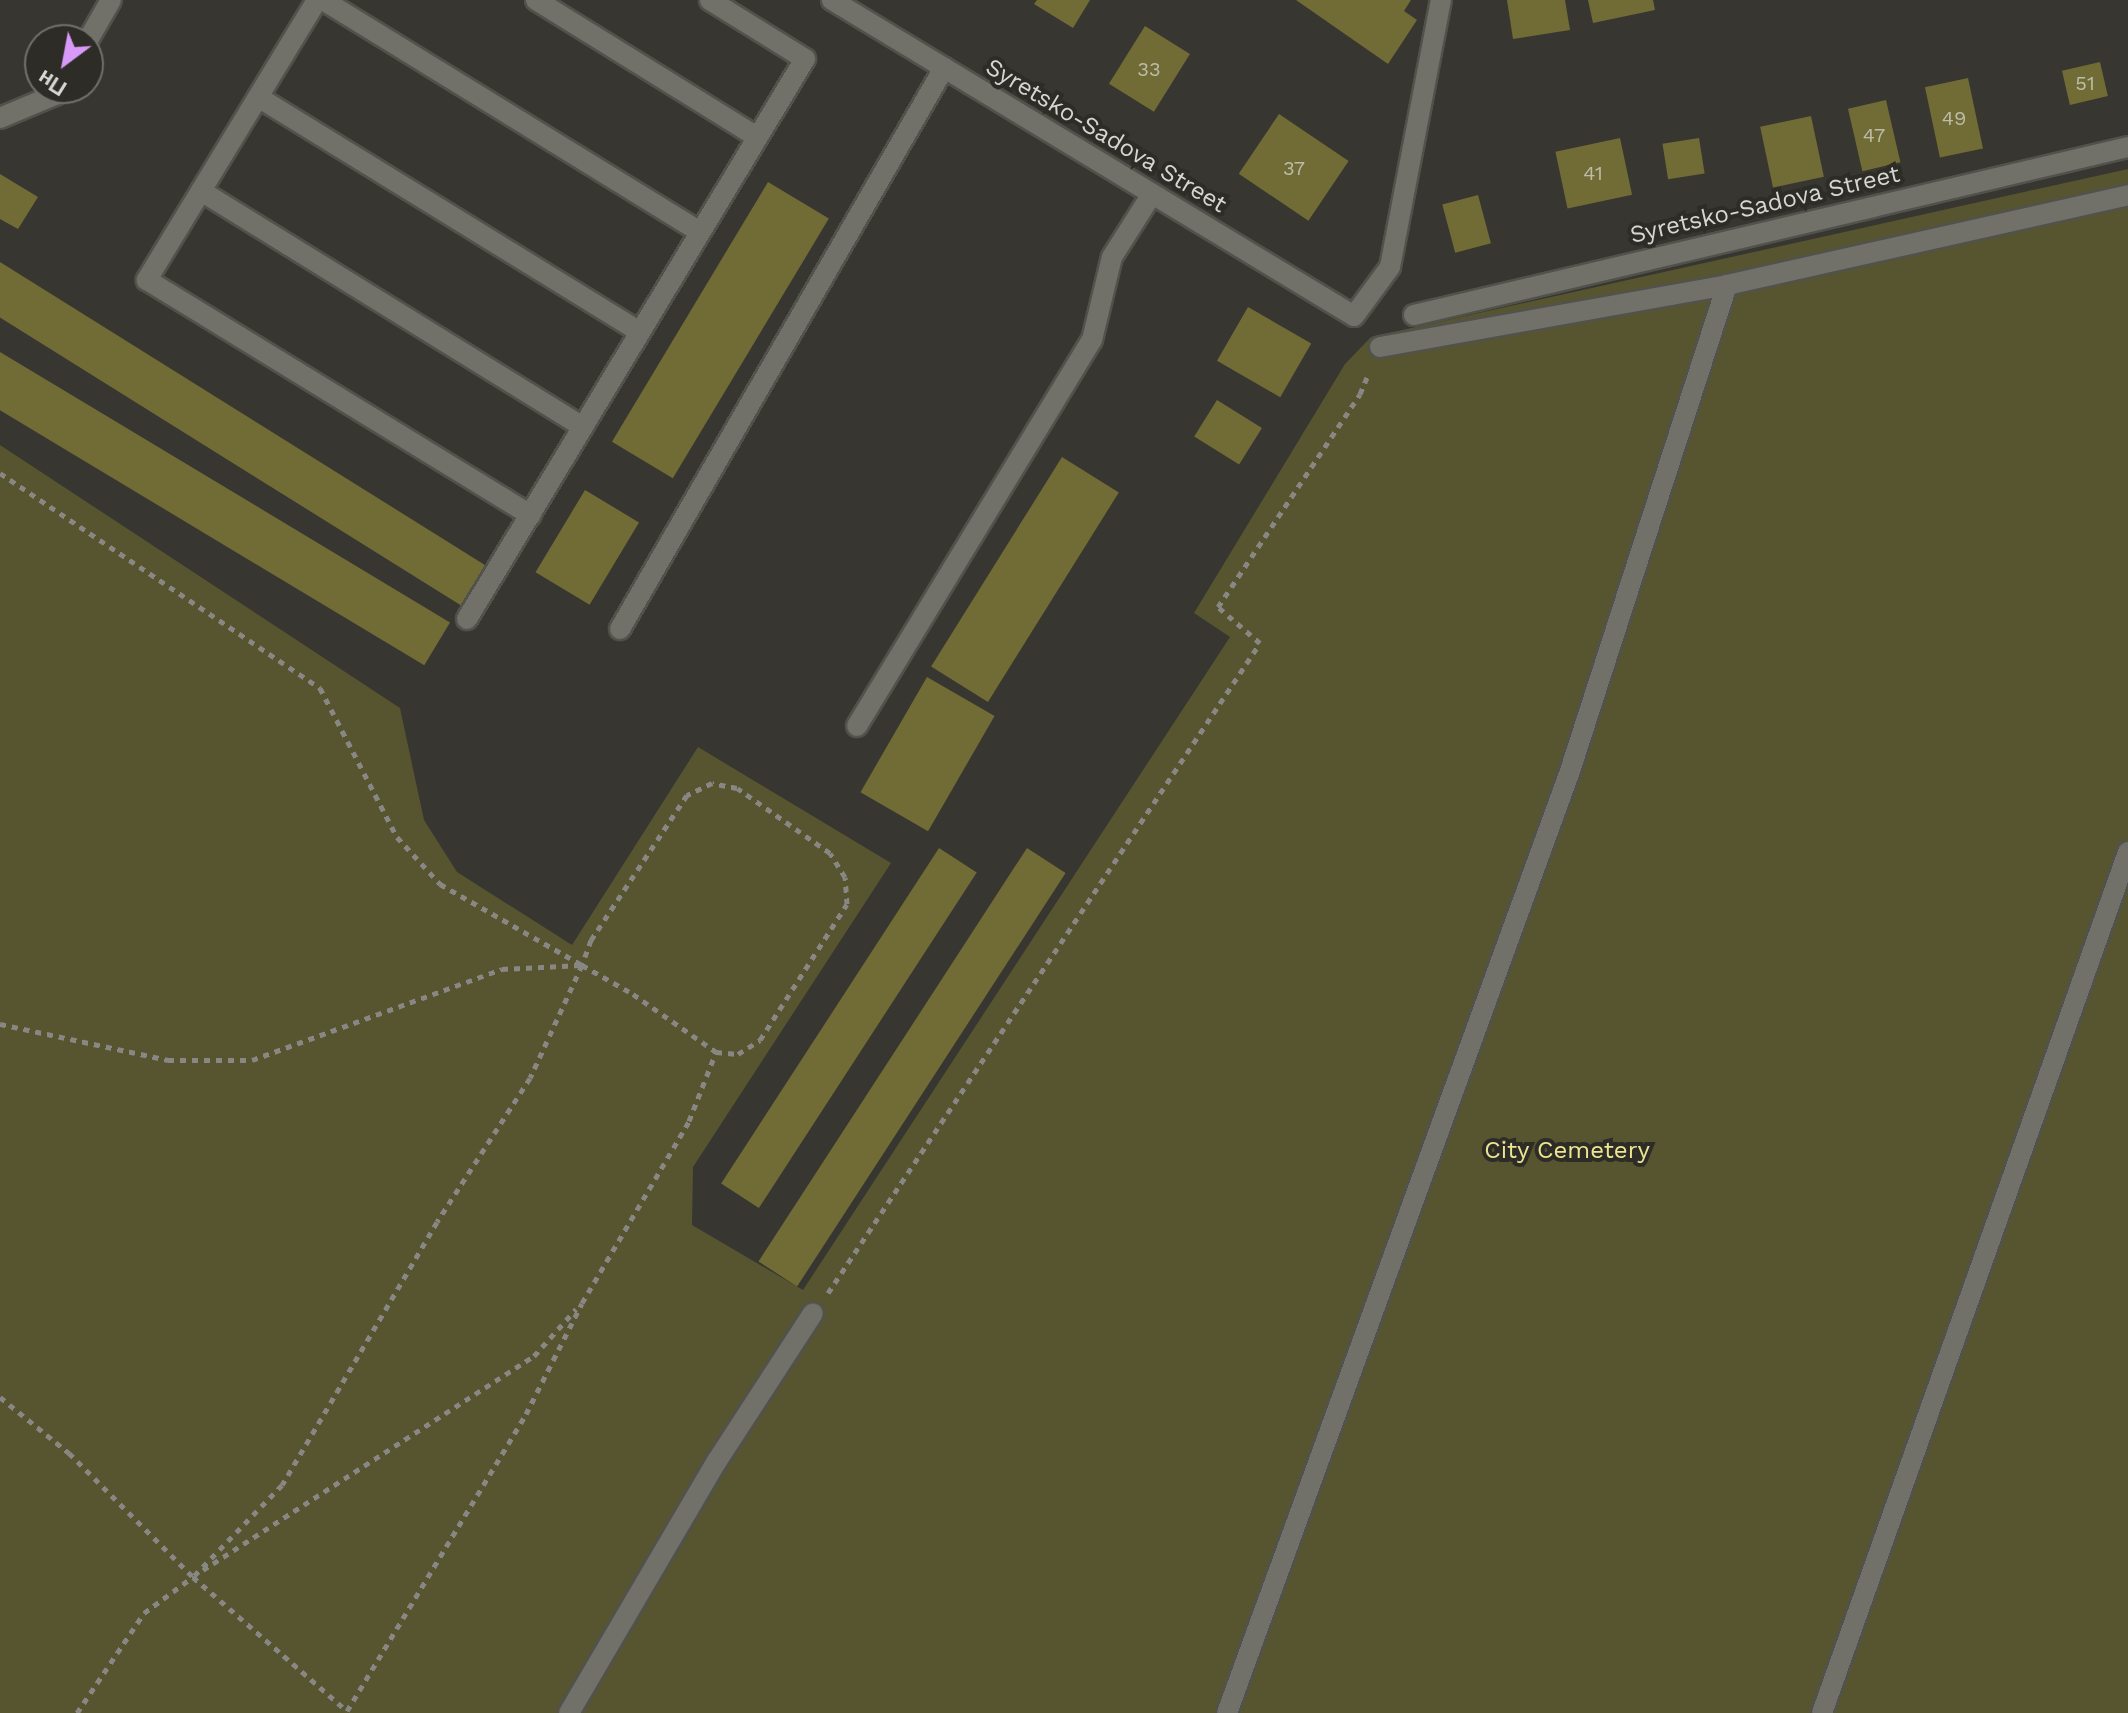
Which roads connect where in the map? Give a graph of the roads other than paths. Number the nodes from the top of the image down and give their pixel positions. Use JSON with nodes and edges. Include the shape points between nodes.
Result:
{"nodes":[{"id":1,"x":111,"y":0,"type":"edge"},
{"id":2,"x":317,"y":0,"type":"edge"},
{"id":3,"x":323,"y":0,"type":"edge"},
{"id":4,"x":536,"y":0,"type":"edge"},
{"id":5,"x":710,"y":0,"type":"edge"},
{"id":6,"x":832,"y":0,"type":"edge"},
{"id":7,"x":1441,"y":0,"type":"edge"},
{"id":8,"x":97,"y":24,"type":"edge"},
{"id":9,"x":944,"y":68,"type":"junction"},
{"id":10,"x":258,"y":97,"type":"junction"},
{"id":11,"x":33,"y":104,"type":"edge"},
{"id":12,"x":0,"y":118,"type":"edge"},
{"id":13,"x":757,"y":137,"type":"junction"},
{"id":14,"x":2128,"y":147,"type":"edge"},
{"id":15,"x":201,"y":191,"type":"junction"},
{"id":16,"x":1152,"y":194,"type":"junction"},
{"id":17,"x":2128,"y":195,"type":"edge"},
{"id":18,"x":700,"y":232,"type":"junction"},
{"id":19,"x":1727,"y":285,"type":"junction"},
{"id":20,"x":1414,"y":315,"type":"dead end"},
{"id":21,"x":640,"y":332,"type":"junction"},
{"id":22,"x":1380,"y":347,"type":"road end"},
{"id":23,"x":583,"y":427,"type":"junction"},
{"id":24,"x":531,"y":515,"type":"junction"},
{"id":25,"x":467,"y":619,"type":"dead end"},
{"id":26,"x":620,"y":629,"type":"dead end"},
{"id":27,"x":857,"y":726,"type":"dead end"},
{"id":28,"x":2128,"y":852,"type":"edge"},
{"id":29,"x":813,"y":1313,"type":"road end"},
{"id":30,"x":569,"y":1713,"type":"edge"},
{"id":31,"x":1227,"y":1713,"type":"edge"},
{"id":32,"x":1822,"y":1713,"type":"edge"}],
"edges":[{"from":1,"to":8,"type":"street"},
{"from":2,"to":10,"type":"street"},
{"from":3,"to":18,"type":"street"},
{"from":4,"to":13,"type":"street"},
{"from":5,"to":13,"type":"street","via":[[805,59]]},
{"from":6,"to":9,"type":"street","name":"Syretsko-Sadova Street"},
{"from":7,"to":16,"type":"street","name":"Syretsko-Sadova Street","via":[[1390,267],[1354,316]]},
{"from":9,"to":16,"type":"street","name":"Syretsko-Sadova Street"},
{"from":9,"to":26,"type":"street"},
{"from":10,"to":15,"type":"street"},
{"from":10,"to":21,"type":"street"},
{"from":11,"to":12,"type":"street"},
{"from":13,"to":18,"type":"street"},
{"from":14,"to":20,"type":"street","name":"Syretsko-Sadova Street"},
{"from":15,"to":23,"type":"street"},
{"from":15,"to":24,"type":"street","via":[[147,280]]},
{"from":16,"to":27,"type":"street","via":[[1112,257],[1092,340]]},
{"from":17,"to":19,"type":"street"},
{"from":18,"to":21,"type":"street"},
{"from":19,"to":22,"type":"street"},
{"from":19,"to":31,"type":"street","via":[[1569,774]]},
{"from":21,"to":23,"type":"street"},
{"from":23,"to":24,"type":"street"},
{"from":24,"to":25,"type":"street"},
{"from":28,"to":32,"type":"street"},
{"from":29,"to":30,"type":"street","via":[[717,1461]]}]}
